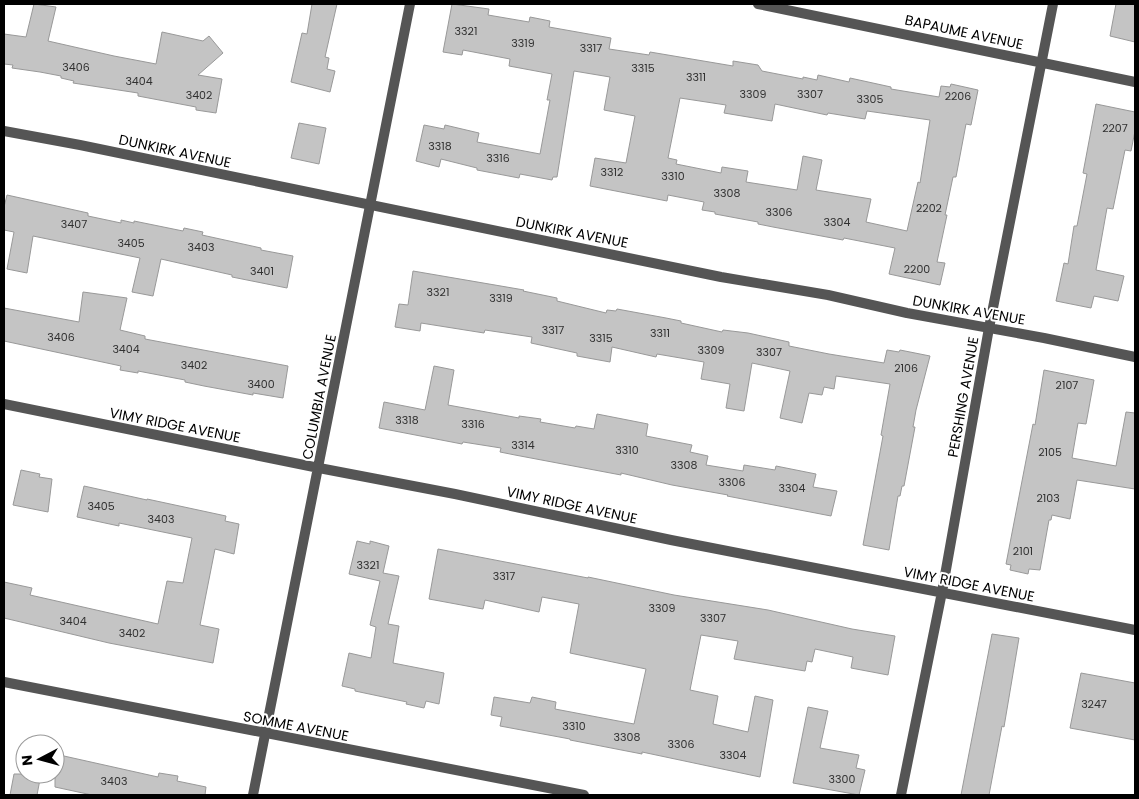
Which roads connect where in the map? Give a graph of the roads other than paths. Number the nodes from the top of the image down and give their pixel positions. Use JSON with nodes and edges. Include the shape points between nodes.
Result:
{"nodes":[{"id":1,"x":410,"y":4,"type":"edge"},
{"id":2,"x":758,"y":4,"type":"edge"},
{"id":3,"x":1053,"y":4,"type":"edge"},
{"id":4,"x":1041,"y":62,"type":"junction"},
{"id":5,"x":1135,"y":82,"type":"edge"},
{"id":6,"x":4,"y":131,"type":"edge"},
{"id":7,"x":370,"y":205,"type":"junction"},
{"id":8,"x":989,"y":328,"type":"junction"},
{"id":9,"x":1135,"y":357,"type":"edge"},
{"id":10,"x":4,"y":404,"type":"edge"},
{"id":11,"x":319,"y":468,"type":"junction"},
{"id":12,"x":942,"y":592,"type":"junction"},
{"id":13,"x":1135,"y":630,"type":"edge"},
{"id":14,"x":4,"y":682,"type":"edge"},
{"id":15,"x":265,"y":734,"type":"junction"},
{"id":16,"x":253,"y":795,"type":"edge"},
{"id":17,"x":584,"y":795,"type":"edge"},
{"id":18,"x":901,"y":795,"type":"edge"}],
"edges":[{"from":1,"to":7,"type":"street","name":"COLUMBIA AVENUE"},
{"from":2,"to":4,"type":"street","name":"BAPAUME AVENUE"},
{"from":3,"to":4,"type":"street","name":"PERSHING AVENUE"},
{"from":4,"to":5,"type":"street","name":"BAPAUME AVENUE"},
{"from":4,"to":8,"type":"street","name":"PERSHING AVENUE"},
{"from":6,"to":7,"type":"street","name":"DUNKIRK AVENUE"},
{"from":7,"to":8,"type":"street","name":"DUNKIRK AVENUE"},
{"from":7,"to":11,"type":"street","name":"COLUMBIA AVENUE"},
{"from":8,"to":9,"type":"street","name":"DUNKIRK AVENUE"},
{"from":8,"to":12,"type":"street","name":"PERSHING AVENUE"},
{"from":10,"to":11,"type":"street","name":"VIMY RIDGE AVENUE"},
{"from":11,"to":12,"type":"street","name":"VIMY RIDGE AVENUE"},
{"from":11,"to":15,"type":"street","name":"COLUMBIA AVENUE"},
{"from":12,"to":13,"type":"street","name":"VIMY RIDGE AVENUE"},
{"from":12,"to":18,"type":"street","name":"PERSHING AVENUE"},
{"from":14,"to":15,"type":"street","name":"SOMME AVENUE"},
{"from":15,"to":16,"type":"street","name":"COLUMBIA AVENUE"},
{"from":15,"to":17,"type":"street","name":"SOMME AVENUE"}]}
